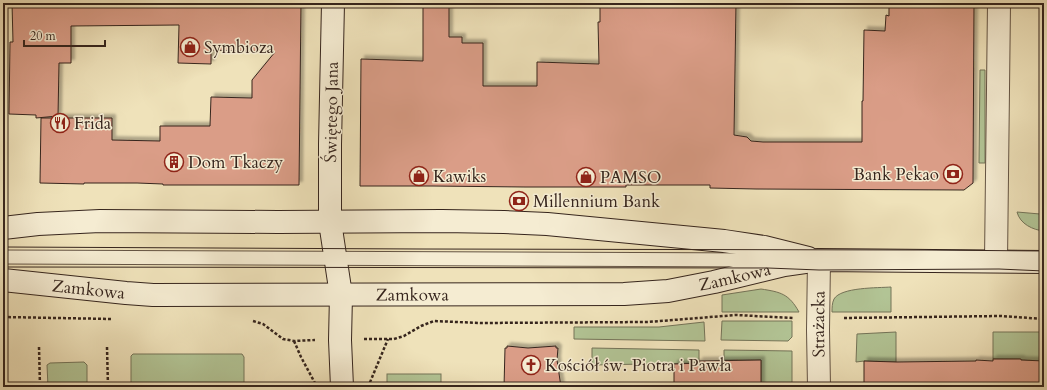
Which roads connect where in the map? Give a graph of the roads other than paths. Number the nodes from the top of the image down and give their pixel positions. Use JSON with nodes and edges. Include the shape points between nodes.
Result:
{"nodes":[{"id":1,"x":334,"y":3,"type":"edge"},
{"id":2,"x":999,"y":3,"type":"edge"},
{"id":3,"x":330,"y":222,"type":"junction"},
{"id":4,"x":3,"y":228,"type":"edge"},
{"id":5,"x":3,"y":257,"type":"edge"},
{"id":6,"x":336,"y":258,"type":"junction"},
{"id":7,"x":819,"y":260,"type":"junction"},
{"id":8,"x":996,"y":261,"type":"junction"},
{"id":9,"x":1044,"y":262,"type":"edge"},
{"id":10,"x":3,"y":280,"type":"edge"},
{"id":11,"x":341,"y":295,"type":"junction"},
{"id":12,"x":342,"y":387,"type":"edge"},
{"id":13,"x":819,"y":387,"type":"edge"}],
"edges":[{"from":1,"to":3,"type":"street","name":"Świętego Jana"},
{"from":2,"to":8,"type":"street"},
{"from":3,"to":4,"type":"street","name":"Zamkowa","via":[[100,222]]},
{"from":3,"to":6,"type":"street","name":"Świętego Jana"},
{"from":3,"to":7,"type":"street","name":"Zamkowa","via":[[541,224],[756,245]]},
{"from":5,"to":6,"type":"lane"},
{"from":6,"to":7,"type":"lane"},
{"from":6,"to":11,"type":"street","name":"Świętego Jana"},
{"from":7,"to":8,"type":"street","name":"Zamkowa"},
{"from":7,"to":11,"type":"street","name":"Zamkowa","via":[[784,265],[668,291],[624,294]]},
{"from":7,"to":13,"type":"street","name":"Strażacka"},
{"from":8,"to":9,"type":"street","name":"Zamkowa"},
{"from":10,"to":11,"type":"street","name":"Zamkowa","via":[[152,295]]},
{"from":11,"to":12,"type":"street","name":"Świętego Jana"}]}
